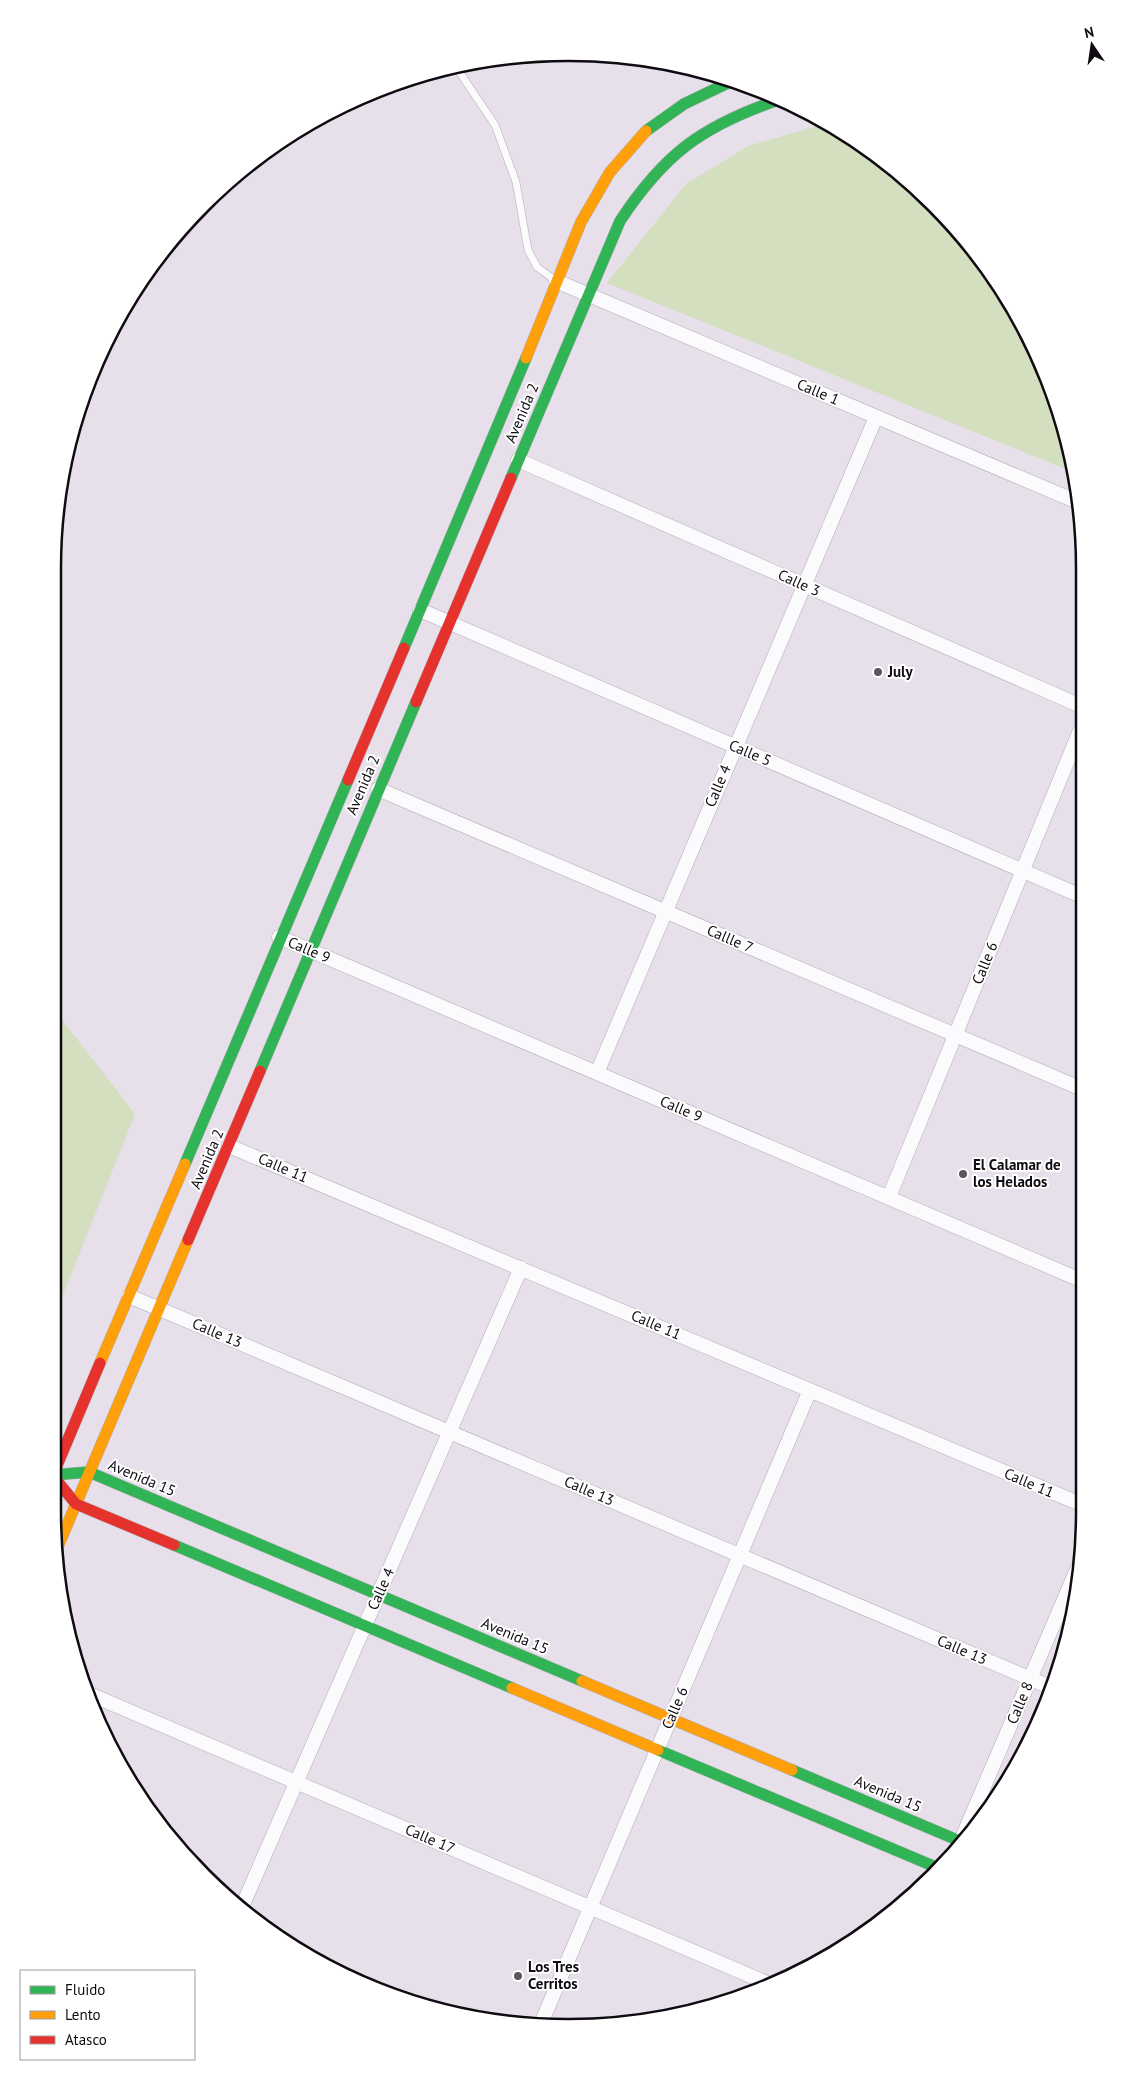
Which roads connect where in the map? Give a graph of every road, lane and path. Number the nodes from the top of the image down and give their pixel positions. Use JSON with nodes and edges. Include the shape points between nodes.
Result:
{"nodes":[{"id":1,"x":460,"y":73,"type":"edge"},
{"id":2,"x":723,"y":85,"type":"edge"},
{"id":3,"x":770,"y":103,"type":"edge"},
{"id":4,"x":556,"y":281,"type":"junction"},
{"id":5,"x":588,"y":295,"type":"junction"},
{"id":6,"x":876,"y":417,"type":"junction"},
{"id":7,"x":518,"y":460,"type":"junction"},
{"id":8,"x":1071,"y":499,"type":"edge"},
{"id":9,"x":804,"y":585,"type":"junction"},
{"id":10,"x":420,"y":610,"type":"junction"},
{"id":11,"x":449,"y":623,"type":"junction"},
{"id":12,"x":1076,"y":704,"type":"edge"},
{"id":13,"x":1076,"y":740,"type":"edge"},
{"id":14,"x":735,"y":746,"type":"junction"},
{"id":15,"x":378,"y":788,"type":"junction"},
{"id":16,"x":1022,"y":871,"type":"junction"},
{"id":17,"x":1076,"y":894,"type":"edge"},
{"id":18,"x":665,"y":911,"type":"junction"},
{"id":19,"x":280,"y":937,"type":"junction"},
{"id":20,"x":311,"y":951,"type":"junction"},
{"id":21,"x":955,"y":1035,"type":"junction"},
{"id":22,"x":597,"y":1073,"type":"junction"},
{"id":23,"x":1076,"y":1086,"type":"edge"},
{"id":24,"x":229,"y":1146,"type":"junction"},
{"id":25,"x":888,"y":1198,"type":"junction"},
{"id":26,"x":521,"y":1268,"type":"junction"},
{"id":27,"x":1076,"y":1278,"type":"edge"},
{"id":28,"x":129,"y":1296,"type":"junction"},
{"id":29,"x":160,"y":1309,"type":"junction"},
{"id":30,"x":810,"y":1390,"type":"junction"},
{"id":31,"x":449,"y":1432,"type":"junction"},
{"id":32,"x":61,"y":1454,"type":"edge"},
{"id":33,"x":89,"y":1472,"type":"junction"},
{"id":34,"x":61,"y":1474,"type":"edge"},
{"id":35,"x":61,"y":1486,"type":"edge"},
{"id":36,"x":1076,"y":1502,"type":"edge"},
{"id":37,"x":76,"y":1504,"type":"junction"},
{"id":38,"x":62,"y":1537,"type":"edge"},
{"id":39,"x":740,"y":1555,"type":"junction"},
{"id":40,"x":1070,"y":1586,"type":"edge"},
{"id":41,"x":379,"y":1594,"type":"junction"},
{"id":42,"x":365,"y":1626,"type":"junction"},
{"id":43,"x":1030,"y":1679,"type":"junction"},
{"id":44,"x":1045,"y":1685,"type":"edge"},
{"id":45,"x":97,"y":1697,"type":"edge"},
{"id":46,"x":670,"y":1718,"type":"junction"},
{"id":47,"x":657,"y":1750,"type":"junction"},
{"id":48,"x":296,"y":1782,"type":"junction"},
{"id":49,"x":970,"y":1821,"type":"edge"},
{"id":50,"x":955,"y":1840,"type":"edge"},
{"id":51,"x":932,"y":1865,"type":"edge"},
{"id":52,"x":245,"y":1902,"type":"edge"},
{"id":53,"x":590,"y":1908,"type":"junction"},
{"id":54,"x":762,"y":1981,"type":"edge"},
{"id":55,"x":543,"y":2018,"type":"edge"}],
"edges":[{"from":1,"to":4,"type":"lane","via":[[495,125],[516,182],[528,250],[537,267]]},
{"from":2,"to":4,"type":"main road","name":"Avenida 2","via":[[684,104],[649,128],[625,153],[593,199]]},
{"from":3,"to":5,"type":"main road","name":"Avenida 2","via":[[725,119],[697,135],[653,174],[620,222]]},
{"from":4,"to":5,"type":"street","name":"Calle 1"},
{"from":4,"to":10,"type":"main road","name":"Avenida 2"},
{"from":5,"to":6,"type":"street","name":"Calle 1"},
{"from":5,"to":7,"type":"main road","name":"Avenida 2"},
{"from":6,"to":8,"type":"street","name":"Calle 1"},
{"from":6,"to":9,"type":"street","name":"Calle 4"},
{"from":7,"to":9,"type":"street","name":"Calle 3"},
{"from":7,"to":11,"type":"main road","name":"Avenida 2"},
{"from":9,"to":12,"type":"street","name":"Calle 3"},
{"from":9,"to":14,"type":"street","name":"Calle 4"},
{"from":10,"to":11,"type":"street","name":"Calle 5"},
{"from":10,"to":19,"type":"main road","name":"Avenida 2"},
{"from":11,"to":14,"type":"street","name":"Calle 5"},
{"from":11,"to":15,"type":"main road","name":"Avenida 2"},
{"from":13,"to":16,"type":"street","name":"Calle 6"},
{"from":14,"to":16,"type":"street","name":"Calle 5"},
{"from":14,"to":18,"type":"street","name":"Calle 4"},
{"from":15,"to":18,"type":"street","name":"Callle 7"},
{"from":15,"to":20,"type":"main road","name":"Avenida 2"},
{"from":16,"to":17,"type":"street","name":"Calle 5"},
{"from":16,"to":21,"type":"street","name":"Calle 6"},
{"from":18,"to":21,"type":"street","name":"Callle 7"},
{"from":18,"to":22,"type":"street","name":"Calle 4"},
{"from":19,"to":20,"type":"street","name":"Calle 9"},
{"from":19,"to":28,"type":"main road","name":"Avenida 2"},
{"from":20,"to":22,"type":"street","name":"Calle 9"},
{"from":20,"to":24,"type":"main road","name":"Avenida 2"},
{"from":21,"to":23,"type":"street","name":"Callle 7"},
{"from":21,"to":25,"type":"street","name":"Calle 6"},
{"from":22,"to":25,"type":"street","name":"Calle 9"},
{"from":24,"to":26,"type":"street","name":"Calle 11"},
{"from":24,"to":29,"type":"main road","name":"Avenida 2"},
{"from":25,"to":27,"type":"street","name":"Calle 9"},
{"from":26,"to":30,"type":"street","name":"Calle 11"},
{"from":26,"to":31,"type":"street","name":"Calle 4"},
{"from":28,"to":29,"type":"street","name":"Calle 13"},
{"from":28,"to":32,"type":"main road","name":"Avenida 2"},
{"from":29,"to":31,"type":"street","name":"Calle 13"},
{"from":29,"to":33,"type":"main road","name":"Avenida 2"},
{"from":30,"to":36,"type":"street","name":"Calle 11"},
{"from":30,"to":39,"type":"street","name":"Calle 6"},
{"from":31,"to":39,"type":"street","name":"Calle 13"},
{"from":31,"to":41,"type":"street","name":"Calle 4"},
{"from":33,"to":34,"type":"main road","name":"Avenida 15"},
{"from":33,"to":37,"type":"main road","name":"Avenida 2"},
{"from":33,"to":41,"type":"main road","name":"Avenida 15"},
{"from":35,"to":37,"type":"main road"},
{"from":37,"to":38,"type":"main road","name":"Avenida 2"},
{"from":37,"to":42,"type":"main road"},
{"from":39,"to":43,"type":"street","name":"Calle 13"},
{"from":39,"to":46,"type":"street","name":"Calle 6"},
{"from":40,"to":43,"type":"street","name":"Calle 8"},
{"from":41,"to":42,"type":"street","name":"Calle 4"},
{"from":41,"to":46,"type":"main road","name":"Avenida 15"},
{"from":42,"to":47,"type":"main road"},
{"from":42,"to":48,"type":"street","name":"Calle 4"},
{"from":43,"to":44,"type":"street","name":"Calle 13"},
{"from":43,"to":49,"type":"street","name":"Calle 8"},
{"from":45,"to":48,"type":"street","name":"Calle 17"},
{"from":46,"to":47,"type":"street","name":"Calle 6"},
{"from":46,"to":50,"type":"main road","name":"Avenida 15"},
{"from":47,"to":51,"type":"main road"},
{"from":47,"to":53,"type":"street","name":"Calle 6"},
{"from":48,"to":52,"type":"street","name":"Calle 4"},
{"from":48,"to":53,"type":"street","name":"Calle 17"},
{"from":53,"to":54,"type":"street","name":"Calle 17"},
{"from":53,"to":55,"type":"street","name":"Calle 6"}]}
